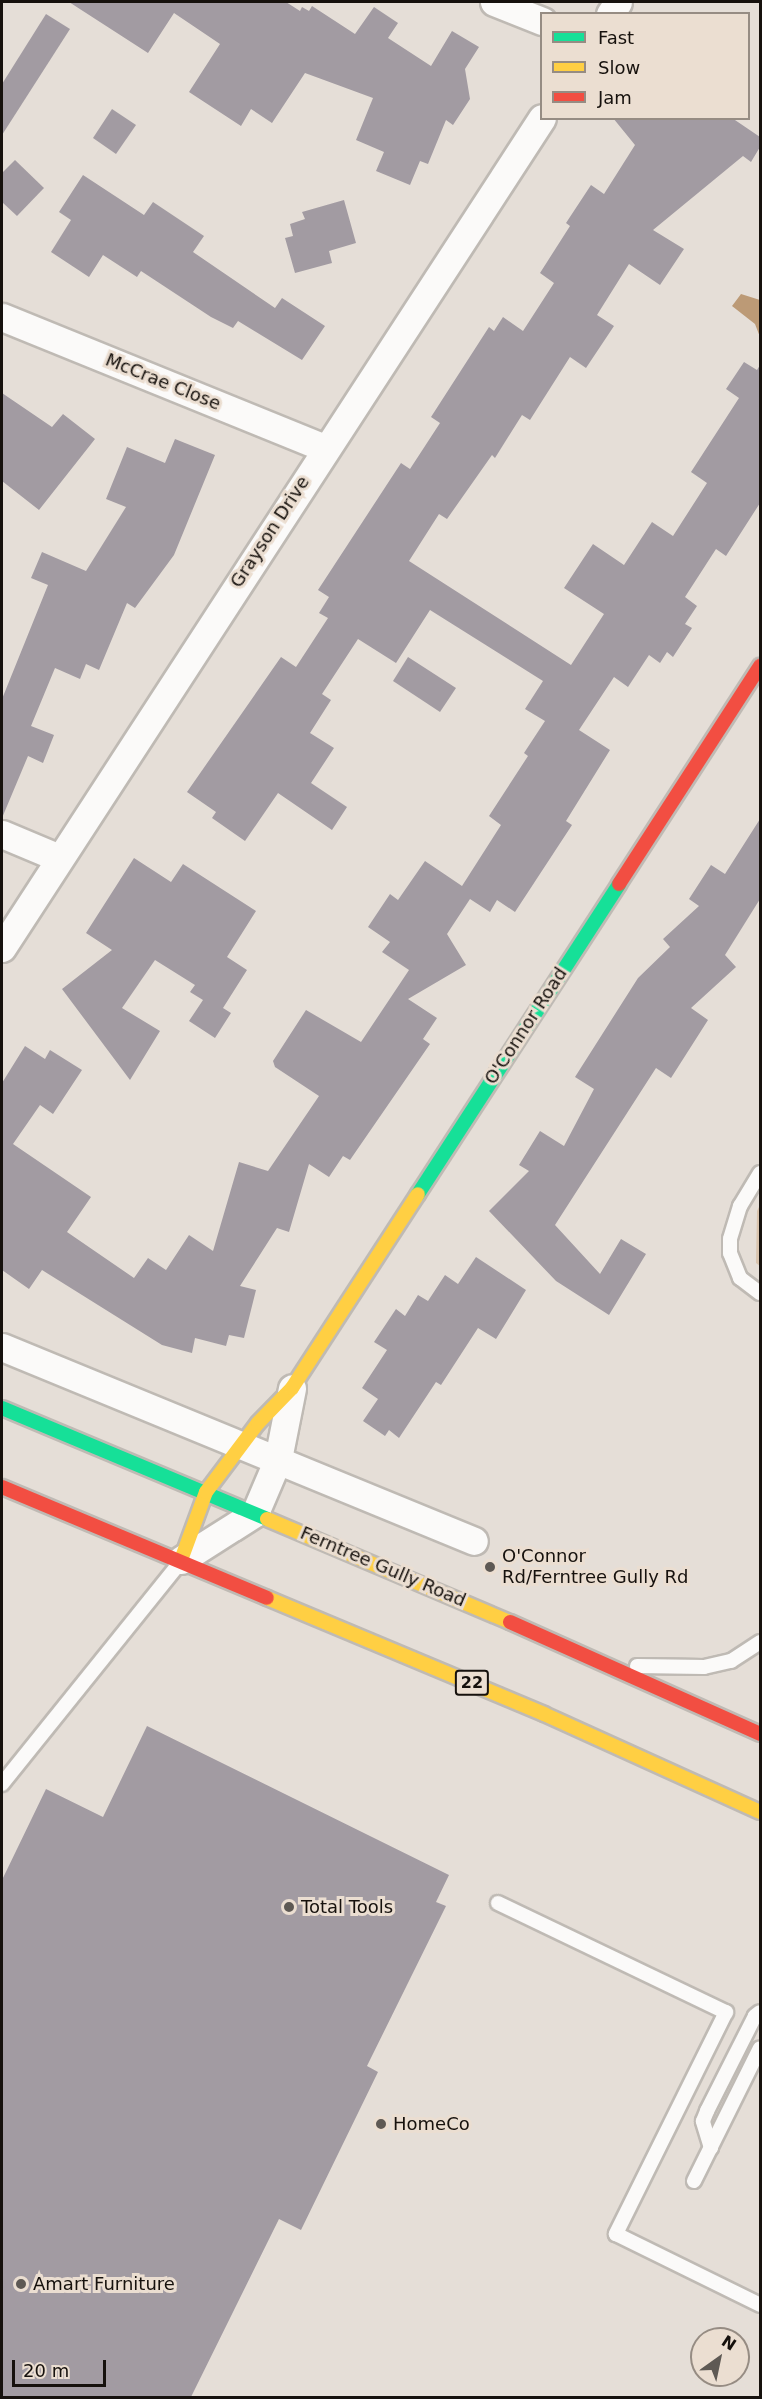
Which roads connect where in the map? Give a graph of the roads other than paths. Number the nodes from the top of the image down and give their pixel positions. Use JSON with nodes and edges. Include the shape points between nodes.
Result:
{"nodes":[{"id":1,"x":494,"y":2,"type":"edge"},
{"id":2,"x":540,"y":20,"type":"edge"},
{"id":3,"x":541,"y":120,"type":"edge"},
{"id":4,"x":2,"y":316,"type":"edge"},
{"id":5,"x":324,"y":448,"type":"junction"},
{"id":6,"x":760,"y":666,"type":"edge"},
{"id":7,"x":2,"y":834,"type":"edge"},
{"id":8,"x":59,"y":858,"type":"junction"},
{"id":9,"x":2,"y":948,"type":"edge"},
{"id":10,"x":760,"y":1173,"type":"edge"},
{"id":11,"x":760,"y":1293,"type":"edge"},
{"id":12,"x":2,"y":1347,"type":"edge"},
{"id":13,"x":292,"y":1388,"type":"junction"},
{"id":14,"x":2,"y":1408,"type":"edge"},
{"id":15,"x":241,"y":1444,"type":"junction"},
{"id":16,"x":278,"y":1459,"type":"junction"},
{"id":17,"x":2,"y":1487,"type":"edge"},
{"id":18,"x":206,"y":1492,"type":"junction"},
{"id":19,"x":255,"y":1513,"type":"junction"},
{"id":20,"x":474,"y":1542,"type":"dead end"},
{"id":21,"x":181,"y":1560,"type":"junction"},
{"id":22,"x":760,"y":1642,"type":"edge"},
{"id":23,"x":611,"y":1665,"type":"junction"},
{"id":24,"x":760,"y":1734,"type":"edge"},
{"id":25,"x":2,"y":1784,"type":"edge"},
{"id":26,"x":760,"y":1812,"type":"edge"},
{"id":27,"x":498,"y":1903,"type":"dead end"},
{"id":28,"x":760,"y":2012,"type":"edge"},
{"id":29,"x":760,"y":2048,"type":"edge"},
{"id":30,"x":711,"y":2148,"type":"junction"},
{"id":31,"x":694,"y":2181,"type":"dead end"},
{"id":32,"x":760,"y":2305,"type":"edge"}],
"edges":[{"from":1,"to":2,"type":"street"},
{"from":3,"to":5,"type":"street","name":"Grayson Drive"},
{"from":4,"to":5,"type":"street","name":"McCrae Close"},
{"from":5,"to":8,"type":"street","name":"Grayson Drive"},
{"from":6,"to":13,"type":"main road","name":"O'Connor Road"},
{"from":7,"to":8,"type":"street"},
{"from":8,"to":9,"type":"street","name":"Grayson Drive"},
{"from":10,"to":11,"type":"lane","via":[[733,1223],[730,1246],[740,1278]]},
{"from":12,"to":15,"type":"street"},
{"from":13,"to":15,"type":"main road","name":"O'Connor Road"},
{"from":13,"to":16,"type":"street","name":"O'Connor Road"},
{"from":14,"to":18,"type":"main road","name":"Ferntree Gully Road"},
{"from":15,"to":16,"type":"street"},
{"from":15,"to":18,"type":"main road","name":"O'Connor Road"},
{"from":16,"to":19,"type":"street","name":"O'Connor Road"},
{"from":16,"to":20,"type":"street"},
{"from":17,"to":21,"type":"main road","number":"22"},
{"from":18,"to":19,"type":"main road","name":"Ferntree Gully Road"},
{"from":18,"to":21,"type":"main road","name":"O'Connor Road"},
{"from":19,"to":21,"type":"street"},
{"from":19,"to":23,"type":"main road","name":"Ferntree Gully Road"},
{"from":21,"to":25,"type":"lane"},
{"from":21,"to":26,"type":"main road","number":"22","via":[[544,1714]]},
{"from":22,"to":23,"type":"lane","via":[[731,1661],[704,1667]]},
{"from":23,"to":24,"type":"main road","name":"Ferntree Gully Road"},
{"from":27,"to":32,"type":"lane","via":[[726,2012],[616,2234]]},
{"from":28,"to":30,"type":"lane","via":[[706,2111],[703,2121]]},
{"from":29,"to":30,"type":"lane"},
{"from":30,"to":31,"type":"lane"}]}
